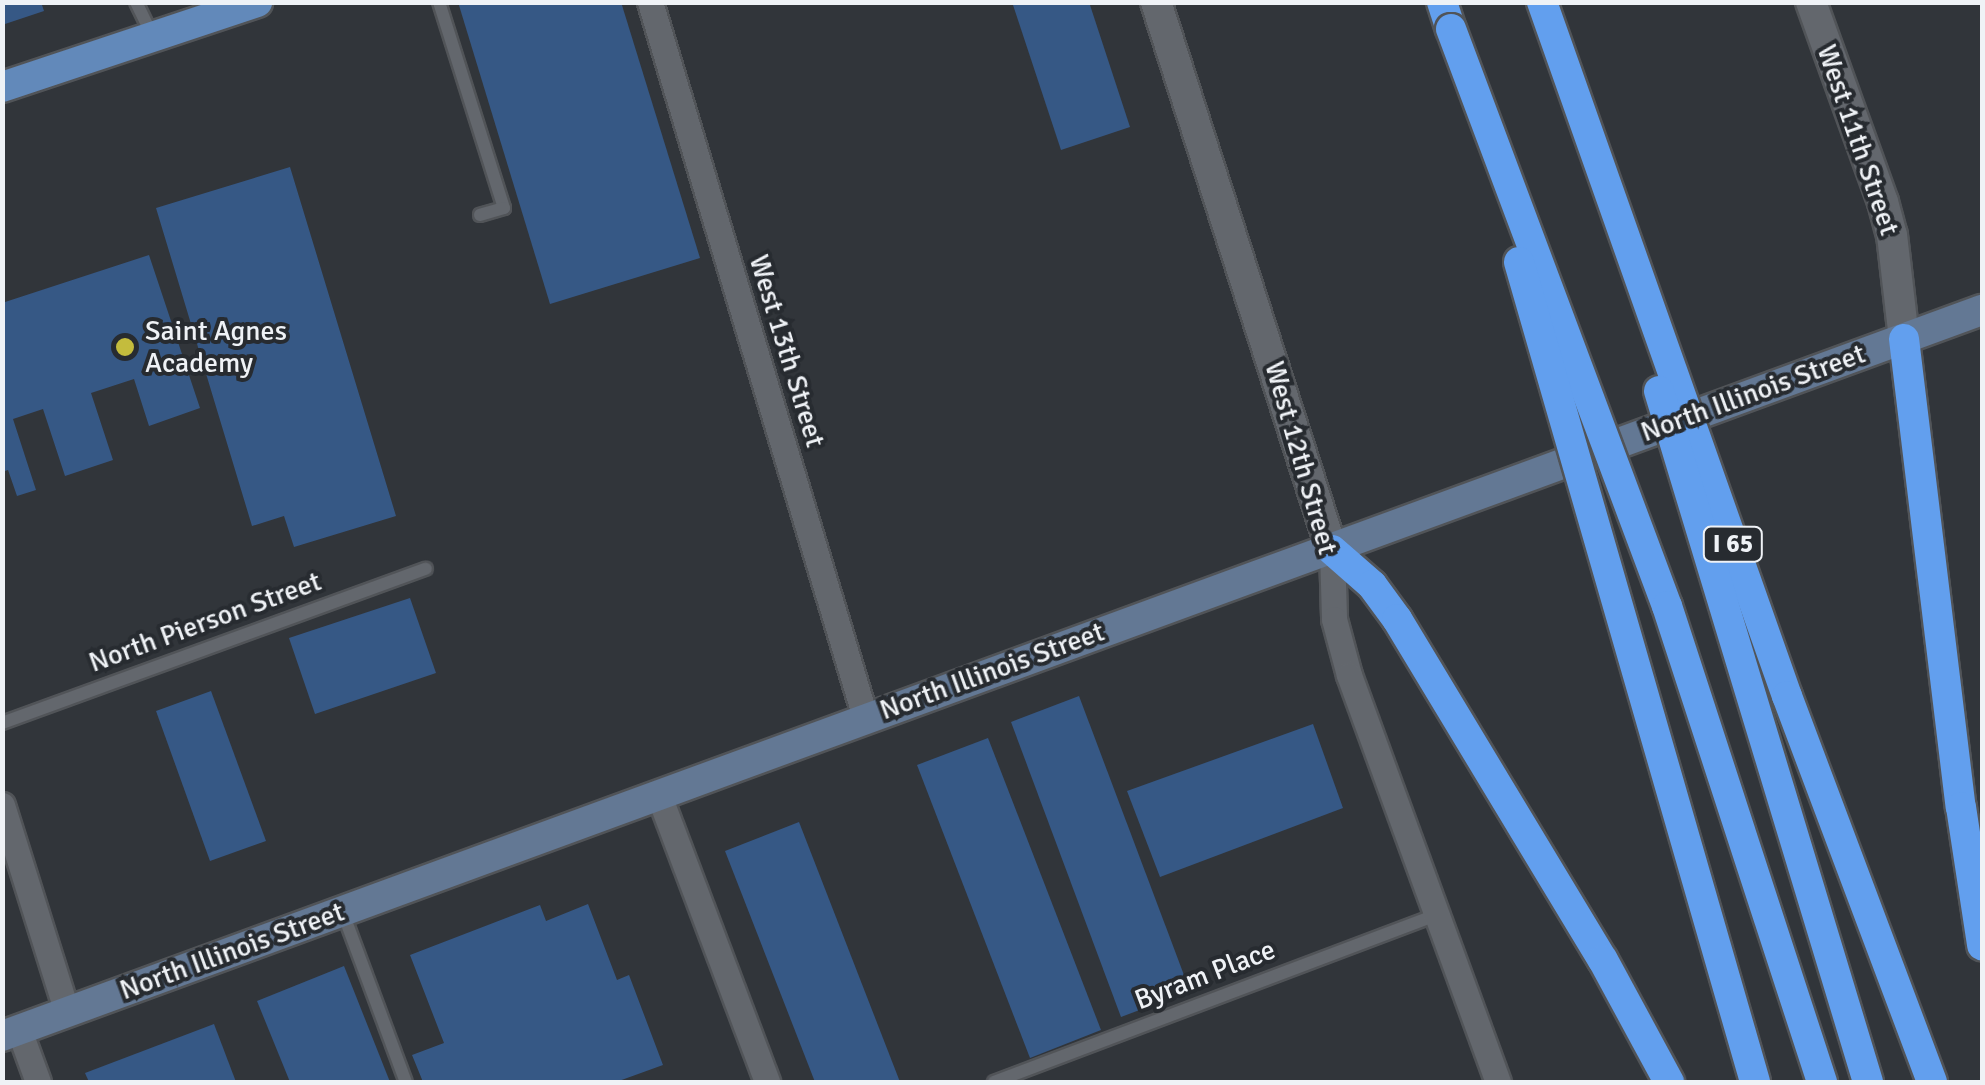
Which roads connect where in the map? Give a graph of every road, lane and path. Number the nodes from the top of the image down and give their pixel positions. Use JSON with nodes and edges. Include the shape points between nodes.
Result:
{"nodes":[{"id":1,"x":136,"y":2,"type":"edge"},
{"id":2,"x":257,"y":2,"type":"edge"},
{"id":3,"x":439,"y":2,"type":"edge"},
{"id":4,"x":650,"y":2,"type":"edge"},
{"id":5,"x":1156,"y":2,"type":"edge"},
{"id":6,"x":1542,"y":2,"type":"edge"},
{"id":7,"x":1811,"y":2,"type":"edge"},
{"id":8,"x":1447,"y":16,"type":"edge"},
{"id":9,"x":153,"y":38,"type":"junction"},
{"id":10,"x":1564,"y":66,"type":"junction"},
{"id":11,"x":2,"y":87,"type":"edge"},
{"id":12,"x":480,"y":215,"type":"dead end"},
{"id":13,"x":1982,"y":310,"type":"edge"},
{"id":14,"x":1904,"y":339,"type":"junction"},
{"id":15,"x":1332,"y":550,"type":"junction"},
{"id":16,"x":426,"y":569,"type":"dead end"},
{"id":17,"x":865,"y":718,"type":"junction"},
{"id":18,"x":2,"y":723,"type":"edge"},
{"id":19,"x":658,"y":793,"type":"junction"},
{"id":20,"x":2,"y":804,"type":"edge"},
{"id":21,"x":342,"y":911,"type":"junction"},
{"id":22,"x":1435,"y":915,"type":"junction"},
{"id":23,"x":1982,"y":944,"type":"edge"},
{"id":24,"x":67,"y":1012,"type":"junction"},
{"id":25,"x":11,"y":1033,"type":"edge"},
{"id":26,"x":38,"y":1082,"type":"edge"},
{"id":27,"x":406,"y":1082,"type":"edge"},
{"id":28,"x":767,"y":1082,"type":"edge"},
{"id":29,"x":994,"y":1082,"type":"edge"},
{"id":30,"x":1498,"y":1082,"type":"edge"},
{"id":31,"x":1669,"y":1082,"type":"edge"},
{"id":32,"x":1755,"y":1082,"type":"edge"},
{"id":33,"x":1822,"y":1082,"type":"edge"},
{"id":34,"x":1868,"y":1082,"type":"edge"},
{"id":35,"x":1932,"y":1082,"type":"edge"}],
"edges":[{"from":1,"to":9,"type":"lane"},
{"from":2,"to":9,"type":"main road"},
{"from":3,"to":12,"type":"lane","via":[[504,208]]},
{"from":4,"to":17,"type":"street","name":"West 13th Street"},
{"from":5,"to":15,"type":"street","name":"West 12th Street"},
{"from":6,"to":10,"type":"highway","number":"I 65","bridge":true},
{"from":7,"to":14,"type":"street","name":"West 11th Street","via":[[1892,235]]},
{"from":8,"to":32,"type":"highway","bridge":true},
{"from":8,"to":33,"type":"highway","bridge":true,"via":[[1667,606]]},
{"from":9,"to":11,"type":"main road"},
{"from":10,"to":34,"type":"highway","bridge":true},
{"from":10,"to":35,"type":"highway","number":"I 65","bridge":true},
{"from":13,"to":14,"type":"main road","name":"North Illinois Street"},
{"from":14,"to":15,"type":"main road","name":"North Illinois Street"},
{"from":14,"to":23,"type":"highway"},
{"from":15,"to":17,"type":"main road","name":"North Illinois Street"},
{"from":15,"to":22,"type":"street","name":"West 12th Street","via":[[1342,650]]},
{"from":15,"to":31,"type":"highway","via":[[1392,611],[1604,960]]},
{"from":16,"to":18,"type":"lane","name":"North Pierson Street"},
{"from":17,"to":19,"type":"main road","name":"North Illinois Street"},
{"from":19,"to":21,"type":"main road","name":"North Illinois Street"},
{"from":19,"to":28,"type":"street"},
{"from":20,"to":24,"type":"street"},
{"from":21,"to":24,"type":"main road","name":"North Illinois Street"},
{"from":21,"to":27,"type":"lane"},
{"from":22,"to":29,"type":"lane","name":"Byram Place"},
{"from":22,"to":30,"type":"street","name":"West 12th Street"},
{"from":24,"to":25,"type":"main road","name":"North Illinois Street"},
{"from":25,"to":26,"type":"street"}]}
